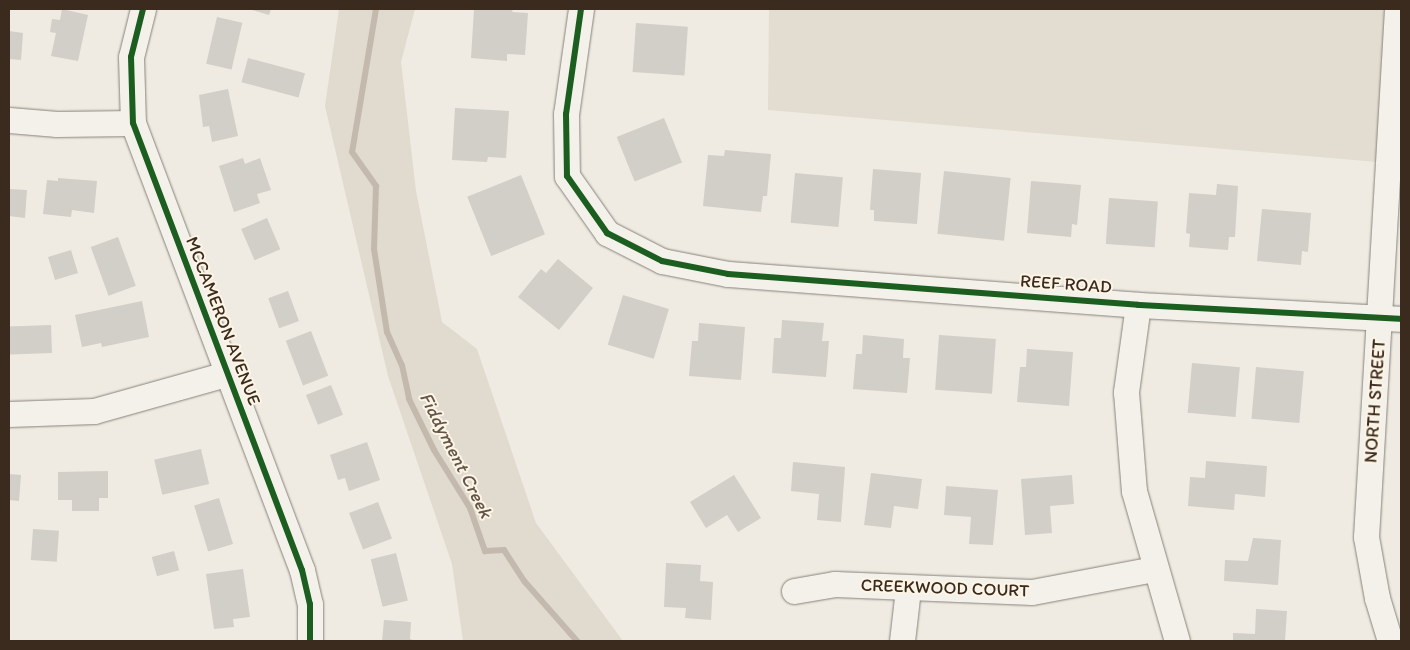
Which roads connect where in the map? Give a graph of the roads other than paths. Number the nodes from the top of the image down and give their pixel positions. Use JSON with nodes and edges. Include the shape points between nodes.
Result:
{"nodes":[{"id":1,"x":143,"y":9,"type":"edge"},
{"id":2,"x":581,"y":9,"type":"edge"},
{"id":3,"x":1397,"y":9,"type":"edge"},
{"id":4,"x":9,"y":120,"type":"edge"},
{"id":5,"x":133,"y":124,"type":"junction"},
{"id":6,"x":1138,"y":305,"type":"junction"},
{"id":7,"x":1391,"y":318,"type":"edge"},
{"id":8,"x":226,"y":374,"type":"junction"},
{"id":9,"x":9,"y":414,"type":"edge"},
{"id":10,"x":1154,"y":570,"type":"junction"},
{"id":11,"x":908,"y":589,"type":"junction"},
{"id":12,"x":794,"y":591,"type":"dead end"},
{"id":13,"x":310,"y":641,"type":"edge"},
{"id":14,"x":902,"y":641,"type":"edge"},
{"id":15,"x":1177,"y":641,"type":"edge"},
{"id":16,"x":1390,"y":641,"type":"edge"}],
"edges":[{"from":1,"to":5,"type":"street","name":"MCCAMERON AVENUE","via":[[131,57]]},
{"from":2,"to":6,"type":"street","name":"REEF ROAD","via":[[566,114],[567,176],[607,233],[662,261],[728,274]]},
{"from":3,"to":7,"type":"street","name":"NORTH STREET"},
{"from":4,"to":5,"type":"street"},
{"from":5,"to":8,"type":"street","name":"MCCAMERON AVENUE"},
{"from":6,"to":7,"type":"street","name":"REEF ROAD"},
{"from":6,"to":10,"type":"street","via":[[1126,392],[1134,491]]},
{"from":7,"to":16,"type":"street","name":"NORTH STREET","via":[[1366,537],[1377,598]]},
{"from":8,"to":9,"type":"street","via":[[94,411]]},
{"from":8,"to":13,"type":"street","name":"MCCAMERON AVENUE","via":[[302,570],[310,604]]},
{"from":10,"to":11,"type":"street","name":"CREEKWOOD COURT","via":[[1032,592]]},
{"from":10,"to":15,"type":"street"},
{"from":11,"to":12,"type":"street","name":"CREEKWOOD COURT","via":[[835,584]]},
{"from":11,"to":14,"type":"street"}]}
